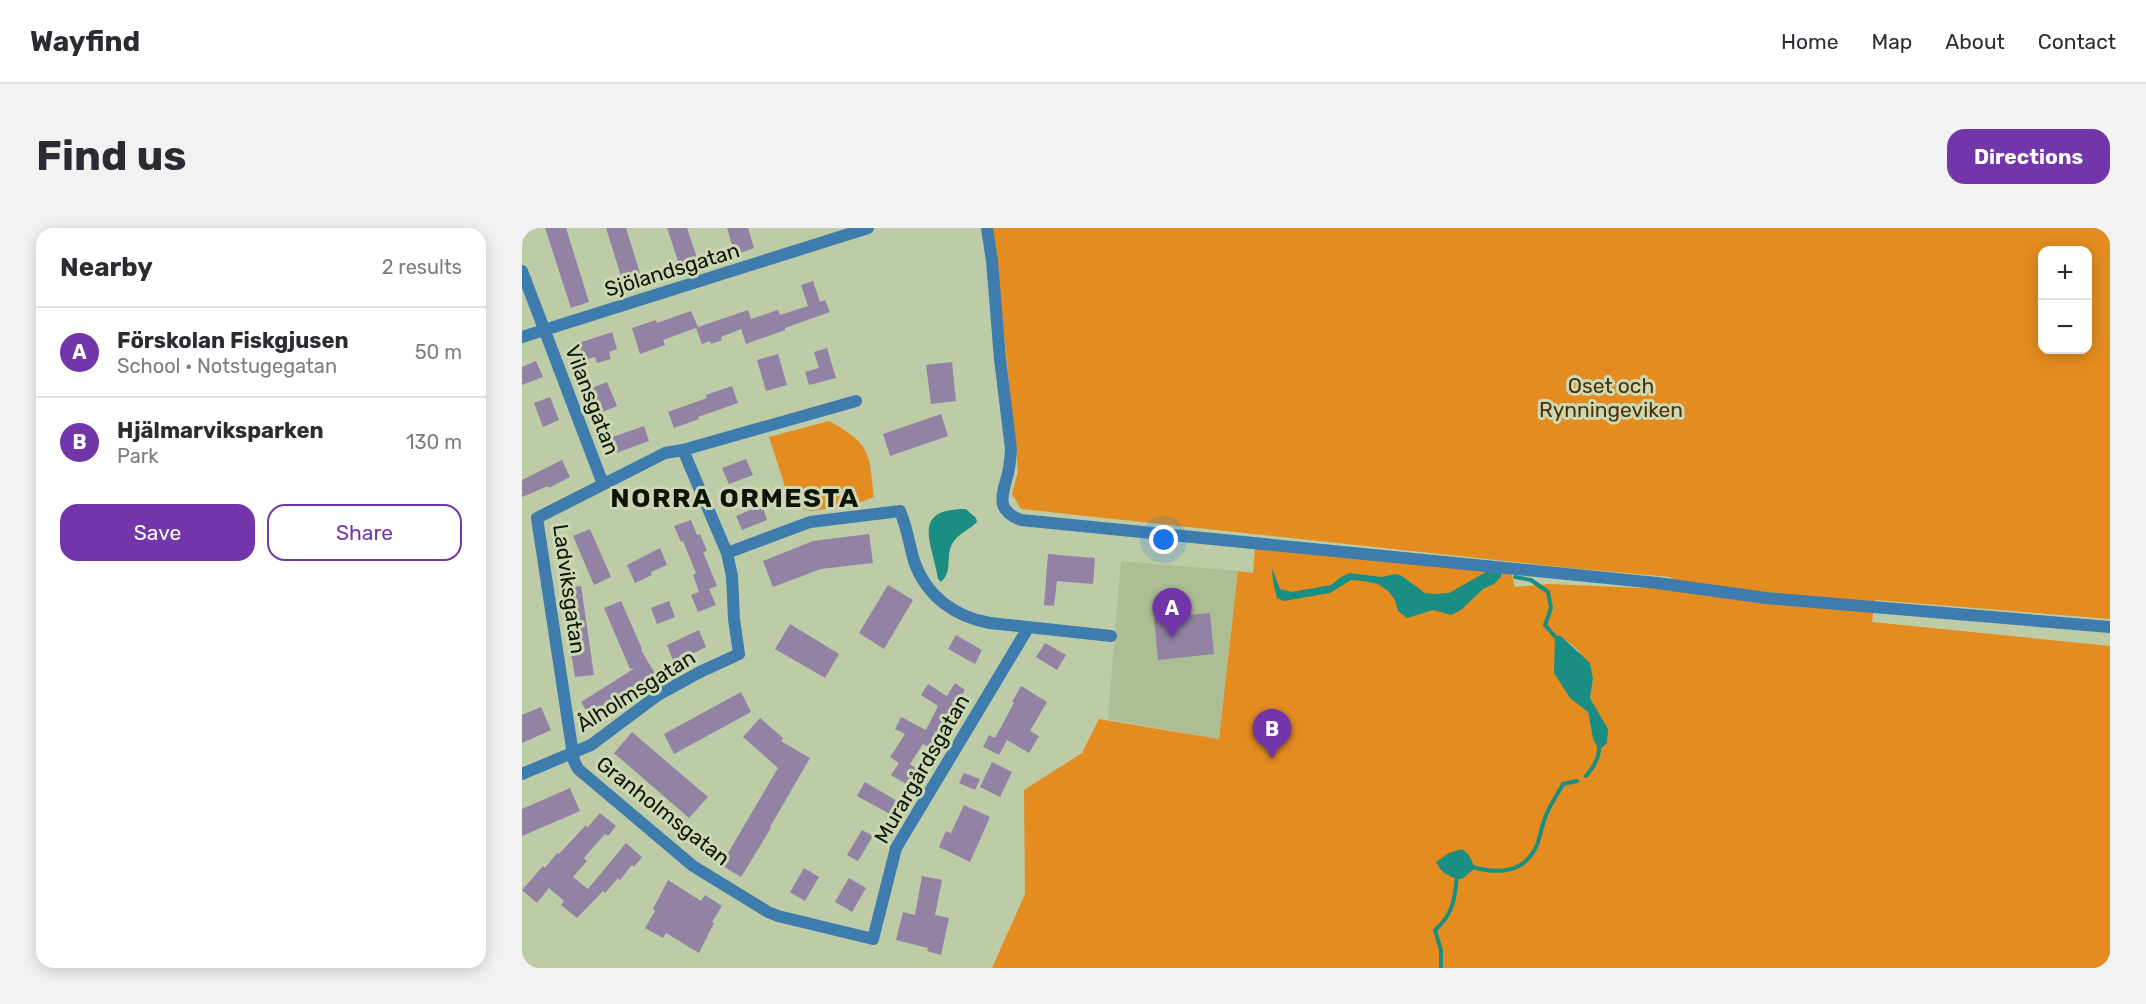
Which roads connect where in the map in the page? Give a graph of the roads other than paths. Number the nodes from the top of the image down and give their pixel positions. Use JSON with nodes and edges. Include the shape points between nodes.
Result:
{"nodes":[{"id":1,"x":868,"y":228,"type":"edge"},
{"id":2,"x":987,"y":228,"type":"edge"},
{"id":3,"x":832,"y":233,"type":"edge"},
{"id":4,"x":522,"y":271,"type":"edge"},
{"id":5,"x":545,"y":330,"type":"junction"},
{"id":6,"x":522,"y":337,"type":"edge"},
{"id":7,"x":856,"y":401,"type":"dead end"},
{"id":8,"x":683,"y":450,"type":"junction"},
{"id":9,"x":603,"y":484,"type":"junction"},
{"id":10,"x":727,"y":553,"type":"junction"},
{"id":11,"x":2110,"y":627,"type":"edge"},
{"id":12,"x":1028,"y":628,"type":"junction"},
{"id":13,"x":1111,"y":636,"type":"dead end"},
{"id":14,"x":573,"y":753,"type":"junction"},
{"id":15,"x":522,"y":774,"type":"edge"},
{"id":16,"x":873,"y":939,"type":"joint"}],
"edges":[{"from":1,"to":3,"type":"street","name":"Sjölandsgatan"},
{"from":2,"to":11,"type":"street","via":[[1011,449],[1001,495],[1007,511],[1021,520],[1626,579],[1766,598]]},
{"from":3,"to":5,"type":"street","name":"Sjölandsgatan","via":[[759,264]]},
{"from":4,"to":5,"type":"street","name":"Vilansgatan"},
{"from":5,"to":6,"type":"street","name":"Sjölandsgatan"},
{"from":5,"to":9,"type":"street","name":"Vilansgatan"},
{"from":7,"to":8,"type":"street","name":"Ladviksgatan"},
{"from":8,"to":9,"type":"street","name":"Ladviksgatan","via":[[665,453]]},
{"from":8,"to":10,"type":"street","name":"Ålholmsgatan"},
{"from":9,"to":14,"type":"street","name":"Ladviksgatan","via":[[537,518]]},
{"from":10,"to":12,"type":"street","via":[[810,522],[900,511],[917,569],[939,600],[972,619]]},
{"from":10,"to":14,"type":"street","name":"Ålholmsgatan","via":[[739,654],[677,684],[638,708],[594,743]]},
{"from":12,"to":13,"type":"street"},
{"from":12,"to":16,"type":"street","name":"Murargårdsgatan","via":[[896,848]]},
{"from":14,"to":15,"type":"street","name":"Ålholmsgatan"},
{"from":14,"to":16,"type":"street","name":"Granholmsgatan","via":[[578,769],[693,866],[778,916]]}]}
